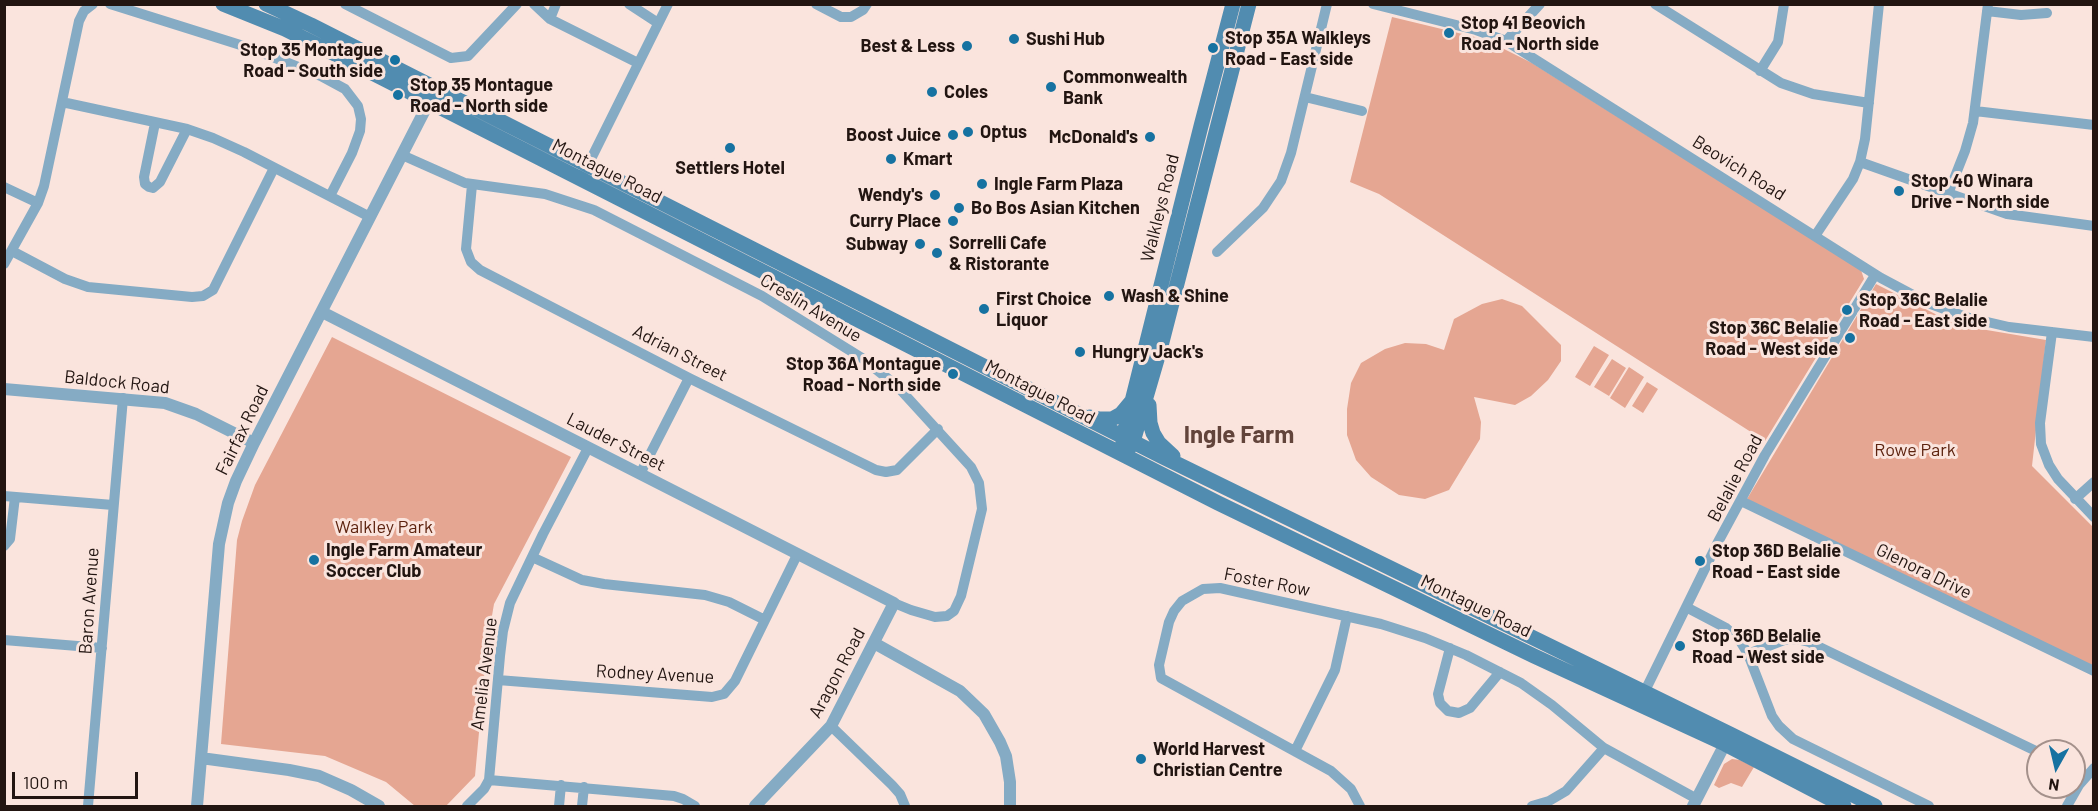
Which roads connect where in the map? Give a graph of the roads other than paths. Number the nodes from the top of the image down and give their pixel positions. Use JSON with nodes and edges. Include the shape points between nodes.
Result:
{"nodes":[{"id":1,"x":93,"y":4,"type":"edge"},
{"id":2,"x":110,"y":4,"type":"edge"},
{"id":3,"x":223,"y":4,"type":"edge"},
{"id":4,"x":266,"y":4,"type":"edge"},
{"id":5,"x":345,"y":4,"type":"edge"},
{"id":6,"x":517,"y":4,"type":"edge"},
{"id":7,"x":534,"y":4,"type":"edge"},
{"id":8,"x":556,"y":4,"type":"edge"},
{"id":9,"x":629,"y":4,"type":"edge"},
{"id":10,"x":668,"y":4,"type":"edge"},
{"id":11,"x":816,"y":4,"type":"edge"},
{"id":12,"x":867,"y":4,"type":"edge"},
{"id":13,"x":1233,"y":4,"type":"edge"},
{"id":14,"x":1249,"y":4,"type":"edge"},
{"id":15,"x":1327,"y":4,"type":"edge"},
{"id":16,"x":1540,"y":4,"type":"edge"},
{"id":17,"x":1655,"y":4,"type":"edge"},
{"id":18,"x":1784,"y":4,"type":"edge"},
{"id":19,"x":1879,"y":4,"type":"edge"},
{"id":20,"x":1375,"y":5,"type":"edge"},
{"id":21,"x":1988,"y":8,"type":"edge"},
{"id":22,"x":2047,"y":13,"type":"dead end"},
{"id":23,"x":283,"y":15,"type":"edge"},
{"id":24,"x":550,"y":19,"type":"junction"},
{"id":25,"x":658,"y":23,"type":"junction"},
{"id":26,"x":1506,"y":41,"type":"junction"},
{"id":27,"x":638,"y":63,"type":"junction"},
{"id":28,"x":1760,"y":71,"type":"junction"},
{"id":29,"x":433,"y":96,"type":"junction"},
{"id":30,"x":1305,"y":97,"type":"junction"},
{"id":31,"x":62,"y":102,"type":"junction"},
{"id":32,"x":1869,"y":102,"type":"junction"},
{"id":33,"x":1362,"y":111,"type":"dead end"},
{"id":34,"x":1975,"y":111,"type":"junction"},
{"id":35,"x":155,"y":123,"type":"junction"},
{"id":36,"x":2094,"y":126,"type":"edge"},
{"id":37,"x":187,"y":129,"type":"junction"},
{"id":38,"x":402,"y":154,"type":"junction"},
{"id":39,"x":1860,"y":162,"type":"junction"},
{"id":40,"x":588,"y":165,"type":"junction"},
{"id":41,"x":274,"y":168,"type":"junction"},
{"id":42,"x":580,"y":179,"type":"junction"},
{"id":43,"x":472,"y":185,"type":"junction"},
{"id":44,"x":4,"y":187,"type":"edge"},
{"id":45,"x":1948,"y":194,"type":"junction"},
{"id":46,"x":330,"y":196,"type":"junction"},
{"id":47,"x":38,"y":203,"type":"junction"},
{"id":48,"x":370,"y":217,"type":"junction"},
{"id":49,"x":2094,"y":226,"type":"edge"},
{"id":50,"x":1815,"y":236,"type":"junction"},
{"id":51,"x":12,"y":251,"type":"junction"},
{"id":52,"x":1218,"y":252,"type":"dead end"},
{"id":53,"x":4,"y":264,"type":"edge"},
{"id":54,"x":1875,"y":275,"type":"junction"},
{"id":55,"x":321,"y":312,"type":"junction"},
{"id":56,"x":2052,"y":332,"type":"junction"},
{"id":57,"x":2094,"y":337,"type":"edge"},
{"id":58,"x":690,"y":378,"type":"junction"},
{"id":59,"x":1152,"y":378,"type":"junction"},
{"id":60,"x":4,"y":389,"type":"edge"},
{"id":61,"x":123,"y":398,"type":"junction"},
{"id":62,"x":1133,"y":400,"type":"junction"},
{"id":63,"x":1068,"y":409,"type":"junction"},
{"id":64,"x":938,"y":429,"type":"junction"},
{"id":65,"x":1128,"y":440,"type":"junction"},
{"id":66,"x":254,"y":443,"type":"junction"},
{"id":67,"x":588,"y":448,"type":"junction"},
{"id":68,"x":1123,"y":456,"type":"junction"},
{"id":69,"x":1191,"y":471,"type":"junction"},
{"id":70,"x":640,"y":474,"type":"junction"},
{"id":71,"x":2094,"y":482,"type":"edge"},
{"id":72,"x":10,"y":496,"type":"edge"},
{"id":73,"x":2075,"y":499,"type":"junction"},
{"id":74,"x":1741,"y":501,"type":"junction"},
{"id":75,"x":113,"y":505,"type":"junction"},
{"id":76,"x":2094,"y":518,"type":"edge"},
{"id":77,"x":4,"y":546,"type":"edge"},
{"id":78,"x":797,"y":555,"type":"junction"},
{"id":79,"x":532,"y":556,"type":"junction"},
{"id":80,"x":894,"y":603,"type":"junction"},
{"id":81,"x":1686,"y":607,"type":"junction"},
{"id":82,"x":1347,"y":616,"type":"junction"},
{"id":83,"x":765,"y":620,"type":"junction"},
{"id":84,"x":4,"y":640,"type":"edge"},
{"id":85,"x":873,"y":643,"type":"junction"},
{"id":86,"x":102,"y":648,"type":"junction"},
{"id":87,"x":1450,"y":648,"type":"junction"},
{"id":88,"x":1748,"y":654,"type":"junction"},
{"id":89,"x":2094,"y":670,"type":"edge"},
{"id":90,"x":1500,"y":672,"type":"junction"},
{"id":91,"x":498,"y":680,"type":"junction"},
{"id":92,"x":1642,"y":698,"type":"junction"},
{"id":93,"x":831,"y":726,"type":"junction"},
{"id":94,"x":1728,"y":739,"type":"junction"},
{"id":95,"x":2026,"y":746,"type":"edge"},
{"id":96,"x":1604,"y":748,"type":"junction"},
{"id":97,"x":1295,"y":751,"type":"junction"},
{"id":98,"x":201,"y":758,"type":"junction"},
{"id":99,"x":489,"y":780,"type":"junction"},
{"id":100,"x":561,"y":785,"type":"junction"},
{"id":101,"x":585,"y":787,"type":"junction"},
{"id":102,"x":1695,"y":803,"type":"edge"},
{"id":103,"x":88,"y":807,"type":"edge"},
{"id":104,"x":196,"y":807,"type":"edge"},
{"id":105,"x":379,"y":807,"type":"edge"},
{"id":106,"x":467,"y":807,"type":"edge"},
{"id":107,"x":559,"y":807,"type":"edge"},
{"id":108,"x":582,"y":807,"type":"edge"},
{"id":109,"x":695,"y":807,"type":"edge"},
{"id":110,"x":755,"y":807,"type":"edge"},
{"id":111,"x":905,"y":807,"type":"edge"},
{"id":112,"x":1011,"y":807,"type":"edge"},
{"id":113,"x":1360,"y":807,"type":"edge"},
{"id":114,"x":1532,"y":807,"type":"edge"},
{"id":115,"x":1844,"y":807,"type":"edge"},
{"id":116,"x":1875,"y":807,"type":"edge"},
{"id":117,"x":1929,"y":807,"type":"edge"}],
"edges":[{"from":1,"to":31,"type":"street","via":[[81,15]]},
{"from":2,"to":46,"type":"street","via":[[250,48],[345,89],[358,106],[360,131]]},
{"from":3,"to":23,"type":"main road","name":"Montague Road"},
{"from":4,"to":23,"type":"main road","name":"Montague Road"},
{"from":5,"to":6,"type":"street","via":[[450,58],[468,56]]},
{"from":7,"to":24,"type":"street"},
{"from":8,"to":24,"type":"street"},
{"from":9,"to":25,"type":"street"},
{"from":10,"to":25,"type":"street"},
{"from":11,"to":12,"type":"street","via":[[841,17],[851,17]]},
{"from":13,"to":62,"type":"main road","name":"Walkleys Road"},
{"from":14,"to":59,"type":"main road","name":"Walkleys Road"},
{"from":15,"to":30,"type":"street"},
{"from":16,"to":26,"type":"street"},
{"from":17,"to":28,"type":"street"},
{"from":18,"to":28,"type":"street","via":[[1778,42]]},
{"from":19,"to":32,"type":"street"},
{"from":20,"to":26,"type":"street","name":"Beovich Road"},
{"from":21,"to":22,"type":"street","via":[[2021,15]]},
{"from":21,"to":34,"type":"street"},
{"from":23,"to":29,"type":"main road","name":"Montague Road"},
{"from":24,"to":27,"type":"street"},
{"from":25,"to":27,"type":"street"},
{"from":26,"to":50,"type":"street","name":"Beovich Road"},
{"from":27,"to":40,"type":"street"},
{"from":28,"to":32,"type":"street","via":[[1803,92]]},
{"from":29,"to":38,"type":"street","name":"Fairfax Road"},
{"from":29,"to":40,"type":"main road","name":"Montague Road"},
{"from":29,"to":42,"type":"main road","name":"Montague Road"},
{"from":30,"to":33,"type":"street"},
{"from":30,"to":52,"type":"street","via":[[1279,185],[1263,208]]},
{"from":31,"to":35,"type":"street"},
{"from":31,"to":47,"type":"street"},
{"from":32,"to":39,"type":"street"},
{"from":34,"to":36,"type":"street"},
{"from":34,"to":45,"type":"street"},
{"from":35,"to":37,"type":"street"},
{"from":35,"to":37,"type":"street","via":[[144,177],[145,184],[153,188],[160,182]]},
{"from":37,"to":41,"type":"street"},
{"from":38,"to":43,"type":"street","name":"Creslin Avenue"},
{"from":38,"to":48,"type":"street","name":"Fairfax Road"},
{"from":39,"to":45,"type":"street"},
{"from":39,"to":50,"type":"street"},
{"from":40,"to":42,"type":"street"},
{"from":40,"to":63,"type":"main road","name":"Montague Road"},
{"from":41,"to":46,"type":"street"},
{"from":41,"to":51,"type":"street","via":[[213,290],[203,296],[88,287]]},
{"from":42,"to":68,"type":"main road","name":"Montague Road"},
{"from":43,"to":58,"type":"street","name":"Adrian Street","via":[[466,249],[475,266]]},
{"from":43,"to":64,"type":"street","name":"Creslin Avenue","via":[[545,194],[594,210],[762,296],[862,358],[897,386]]},
{"from":44,"to":47,"type":"street"},
{"from":45,"to":49,"type":"street","via":[[2007,214]]},
{"from":46,"to":48,"type":"street"},
{"from":47,"to":51,"type":"street"},
{"from":48,"to":55,"type":"street","name":"Fairfax Road"},
{"from":50,"to":54,"type":"street","name":"Beovich Road"},
{"from":51,"to":53,"type":"street"},
{"from":54,"to":56,"type":"street","name":"Beovich Road","via":[[1913,296],[1966,317]]},
{"from":54,"to":74,"type":"street","name":"Belalie Road","via":[[1779,431]]},
{"from":55,"to":66,"type":"street","name":"Fairfax Road"},
{"from":55,"to":67,"type":"street","name":"Lauder Street"},
{"from":56,"to":57,"type":"street","name":"Beovich Road"},
{"from":56,"to":73,"type":"street","via":[[2040,437],[2049,465]]},
{"from":58,"to":64,"type":"street","name":"Adrian Street","via":[[880,471],[902,466]]},
{"from":58,"to":70,"type":"street"},
{"from":59,"to":65,"type":"main road","name":"Walkleys Road"},
{"from":59,"to":69,"type":"main road","via":[[1149,413],[1153,433],[1166,451]]},
{"from":60,"to":61,"type":"street","name":"Baldock Road"},
{"from":61,"to":66,"type":"street","name":"Baldock Road","via":[[183,408]]},
{"from":61,"to":75,"type":"street","name":"Baron Avenue"},
{"from":62,"to":63,"type":"main road","via":[[1121,414],[1106,420]]},
{"from":62,"to":65,"type":"main road","name":"Walkleys Road"},
{"from":63,"to":65,"type":"main road","name":"Montague Road"},
{"from":64,"to":80,"type":"street","name":"Creslin Avenue","via":[[971,467],[980,489],[981,513],[970,562],[958,605],[947,616],[928,615]]},
{"from":65,"to":68,"type":"main road","name":"Walkleys Road"},
{"from":65,"to":69,"type":"main road","name":"Montague Road"},
{"from":66,"to":98,"type":"street","name":"Fairfax Road","via":[[231,492],[221,530]]},
{"from":67,"to":70,"type":"street","name":"Lauder Street"},
{"from":67,"to":79,"type":"street","name":"Amelia Avenue"},
{"from":68,"to":92,"type":"main road","name":"Montague Road","via":[[1534,656]]},
{"from":69,"to":92,"type":"main road","name":"Montague Road"},
{"from":70,"to":78,"type":"street","name":"Lauder Street"},
{"from":71,"to":73,"type":"street"},
{"from":72,"to":75,"type":"street"},
{"from":72,"to":77,"type":"street","via":[[10,539]]},
{"from":73,"to":76,"type":"street"},
{"from":74,"to":81,"type":"street","name":"Belalie Road"},
{"from":74,"to":89,"type":"street","name":"Glenora Drive"},
{"from":75,"to":86,"type":"street","name":"Baron Avenue"},
{"from":78,"to":80,"type":"street","name":"Lauder Street"},
{"from":78,"to":83,"type":"street","name":"Rodney Avenue"},
{"from":79,"to":83,"type":"street","via":[[582,580],[705,595]]},
{"from":79,"to":91,"type":"street","name":"Amelia Avenue","via":[[508,609]]},
{"from":80,"to":85,"type":"street","name":"Aragon Road"},
{"from":81,"to":88,"type":"street","via":[[1733,634]]},
{"from":81,"to":92,"type":"street","name":"Belalie Road"},
{"from":82,"to":87,"type":"street","name":"Foster Row","via":[[1400,629]]},
{"from":82,"to":97,"type":"street","via":[[1335,670]]},
{"from":82,"to":97,"type":"street","name":"Foster Row","via":[[1211,588],[1182,601],[1168,622],[1159,665],[1161,678]]},
{"from":83,"to":91,"type":"street","name":"Rodney Avenue","via":[[732,686],[719,696]]},
{"from":84,"to":86,"type":"street"},
{"from":85,"to":93,"type":"street","name":"Aragon Road"},
{"from":85,"to":112,"type":"street","via":[[960,691],[984,714],[1007,761]]},
{"from":86,"to":103,"type":"street","name":"Baron Avenue"},
{"from":87,"to":90,"type":"street","name":"Foster Row"},
{"from":87,"to":90,"type":"street","via":[[1438,693],[1440,703],[1448,711],[1459,713],[1470,708]]},
{"from":88,"to":95,"type":"street","via":[[1784,640],[1809,642]]},
{"from":88,"to":117,"type":"street","via":[[1772,716],[1793,739]]},
{"from":90,"to":96,"type":"street","name":"Foster Row","via":[[1541,697]]},
{"from":91,"to":99,"type":"street","name":"Amelia Avenue"},
{"from":92,"to":94,"type":"main road","name":"Montague Road"},
{"from":93,"to":110,"type":"street","name":"Aragon Road"},
{"from":93,"to":111,"type":"street","via":[[892,784]]},
{"from":94,"to":102,"type":"street"},
{"from":94,"to":115,"type":"main road","name":"Montague Road"},
{"from":94,"to":116,"type":"main road","name":"Montague Road"},
{"from":96,"to":102,"type":"street","name":"Foster Row"},
{"from":96,"to":114,"type":"street","via":[[1566,791]]},
{"from":97,"to":113,"type":"street","name":"Foster Row","via":[[1340,778]]},
{"from":98,"to":104,"type":"street","name":"Fairfax Road"},
{"from":98,"to":105,"type":"street","via":[[319,776]]},
{"from":99,"to":100,"type":"street"},
{"from":99,"to":106,"type":"street"},
{"from":100,"to":101,"type":"street"},
{"from":100,"to":107,"type":"street"},
{"from":101,"to":108,"type":"street"},
{"from":101,"to":109,"type":"street","via":[[675,796]]}]}
